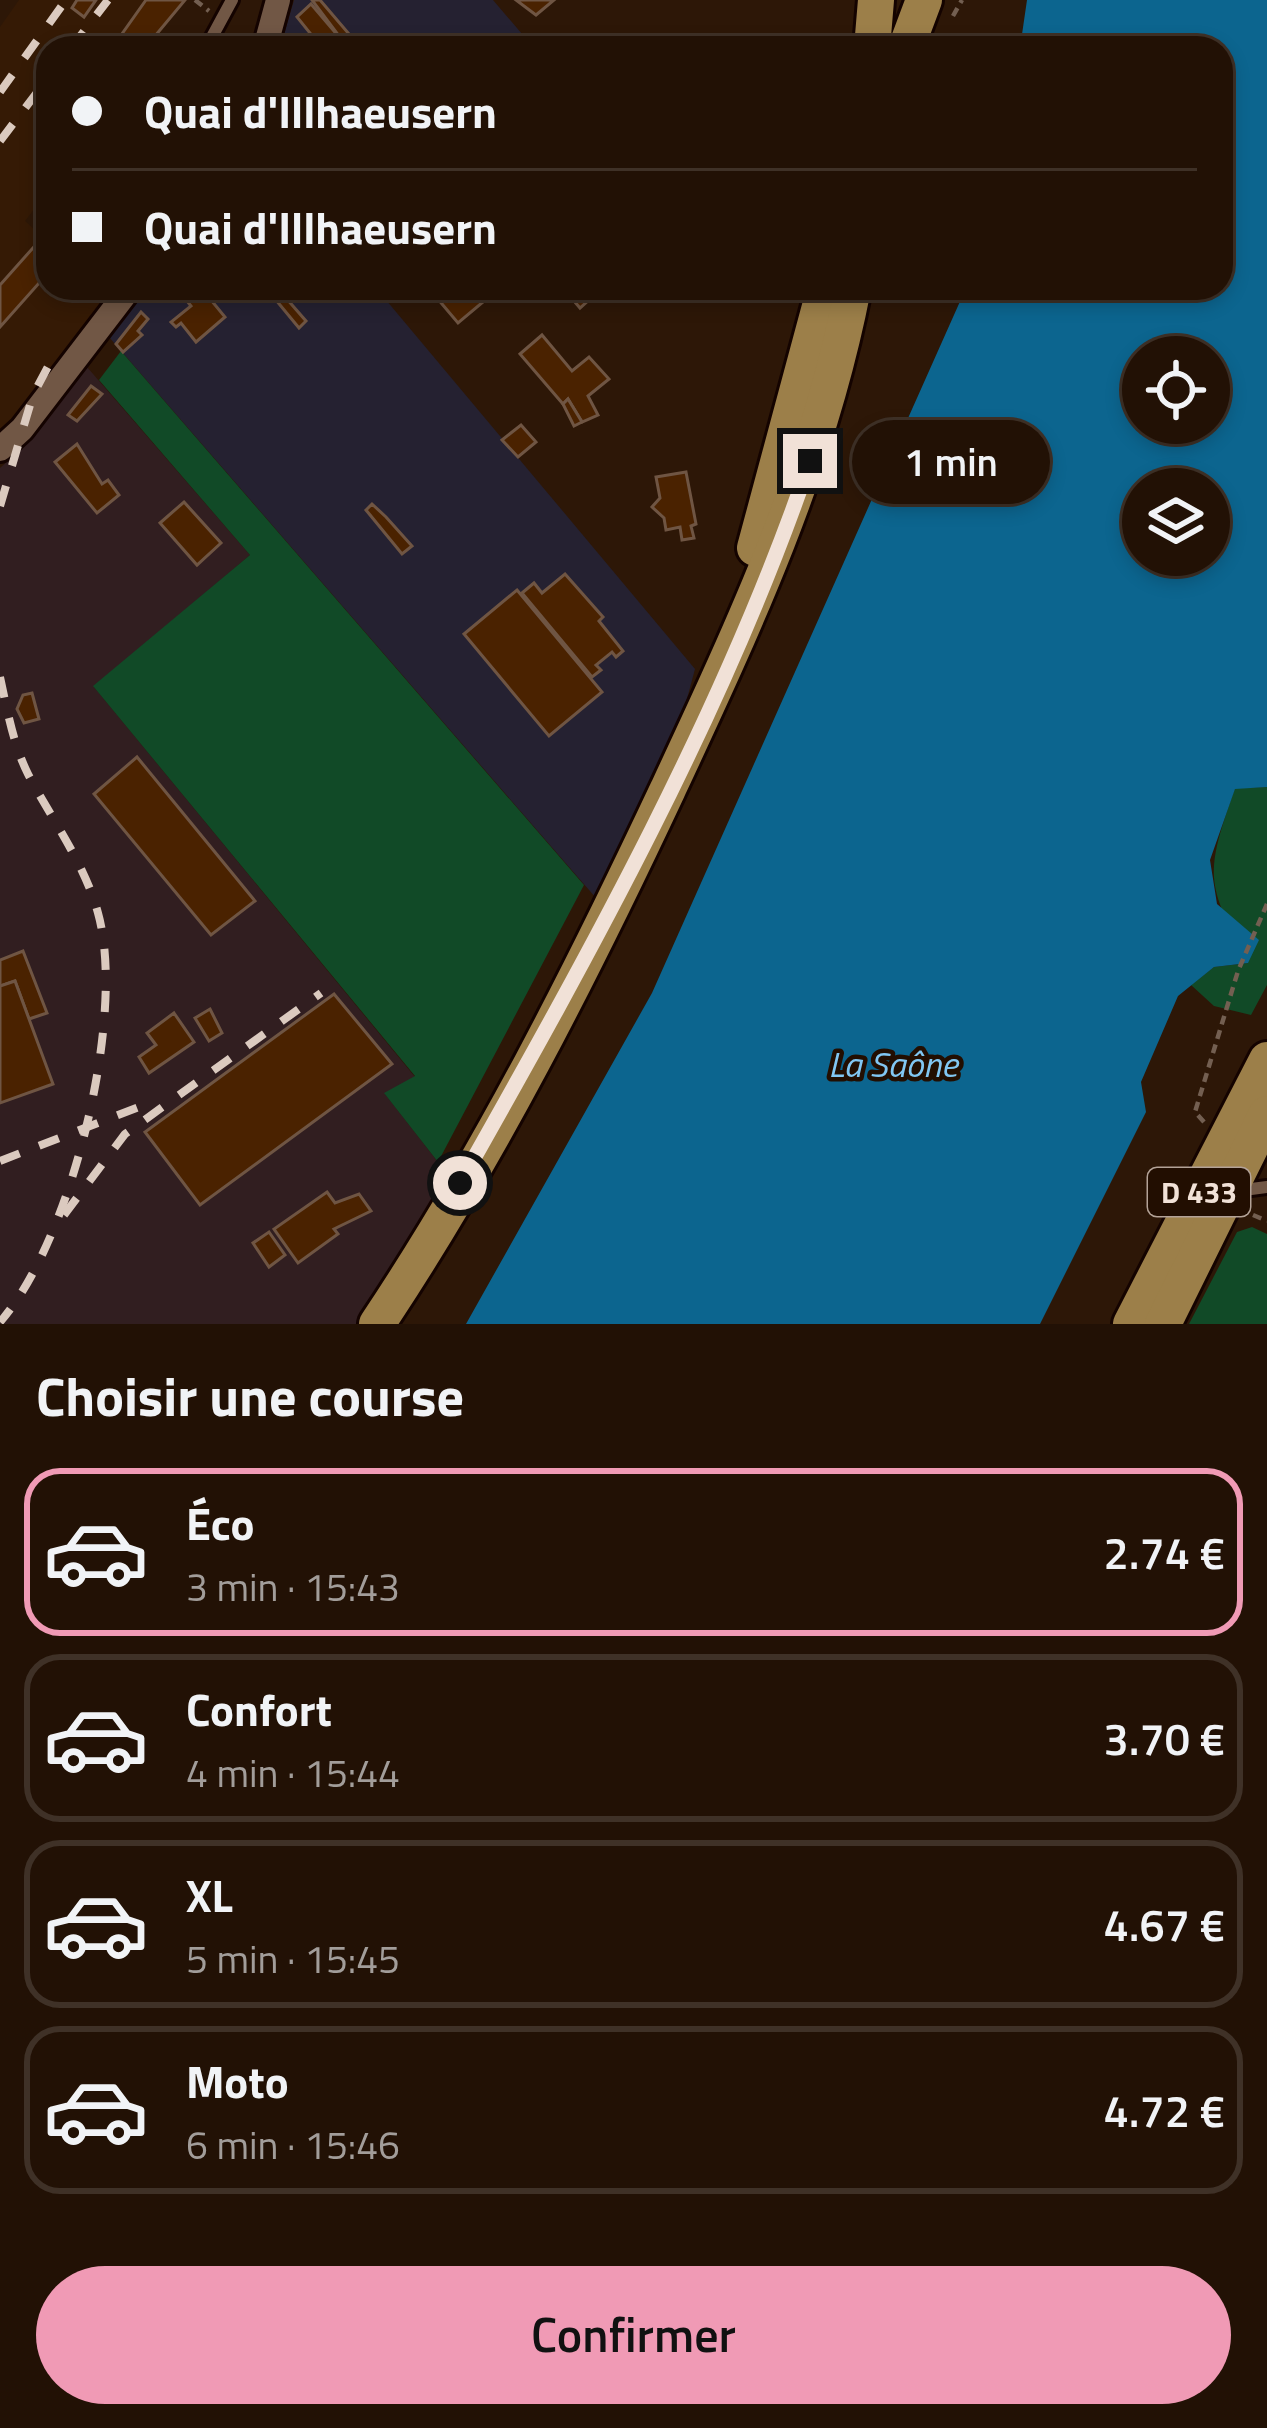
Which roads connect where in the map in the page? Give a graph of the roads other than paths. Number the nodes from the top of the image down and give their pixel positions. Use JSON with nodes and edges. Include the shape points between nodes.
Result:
{"nodes":[{"id":1,"x":232,"y":0,"type":"edge"},
{"id":2,"x":278,"y":0,"type":"edge"},
{"id":3,"x":876,"y":0,"type":"edge"},
{"id":4,"x":936,"y":12,"type":"edge"},
{"id":5,"x":212,"y":36,"type":"edge"},
{"id":6,"x":268,"y":36,"type":"edge"},
{"id":7,"x":873,"y":36,"type":"edge"},
{"id":8,"x":916,"y":36,"type":"edge"},
{"id":9,"x":121,"y":300,"type":"edge"},
{"id":10,"x":822,"y":300,"type":"edge"},
{"id":11,"x":850,"y":300,"type":"edge"},
{"id":12,"x":0,"y":449,"type":"edge"},
{"id":13,"x":717,"y":684,"type":"junction"},
{"id":14,"x":1267,"y":1060,"type":"edge"},
{"id":15,"x":1267,"y":1114,"type":"edge"},
{"id":16,"x":1217,"y":1185,"type":"junction"},
{"id":17,"x":1267,"y":1187,"type":"edge"},
{"id":18,"x":377,"y":1324,"type":"edge"},
{"id":19,"x":1131,"y":1324,"type":"edge"},
{"id":20,"x":1163,"y":1324,"type":"edge"}],
"edges":[{"from":1,"to":5,"type":"lane"},
{"from":2,"to":6,"type":"street"},
{"from":3,"to":7,"type":"main road"},
{"from":4,"to":8,"type":"main road"},
{"from":9,"to":12,"type":"street"},
{"from":10,"to":13,"type":"main road"},
{"from":11,"to":13,"type":"main road","via":[[797,499]]},
{"from":13,"to":18,"type":"main road","via":[[566,997]]},
{"from":14,"to":16,"type":"main road","number":"D 433"},
{"from":15,"to":16,"type":"main road","number":"D 433"},
{"from":16,"to":17,"type":"lane"},
{"from":16,"to":19,"type":"main road","number":"D 433"},
{"from":16,"to":20,"type":"main road","number":"D 433"}]}
